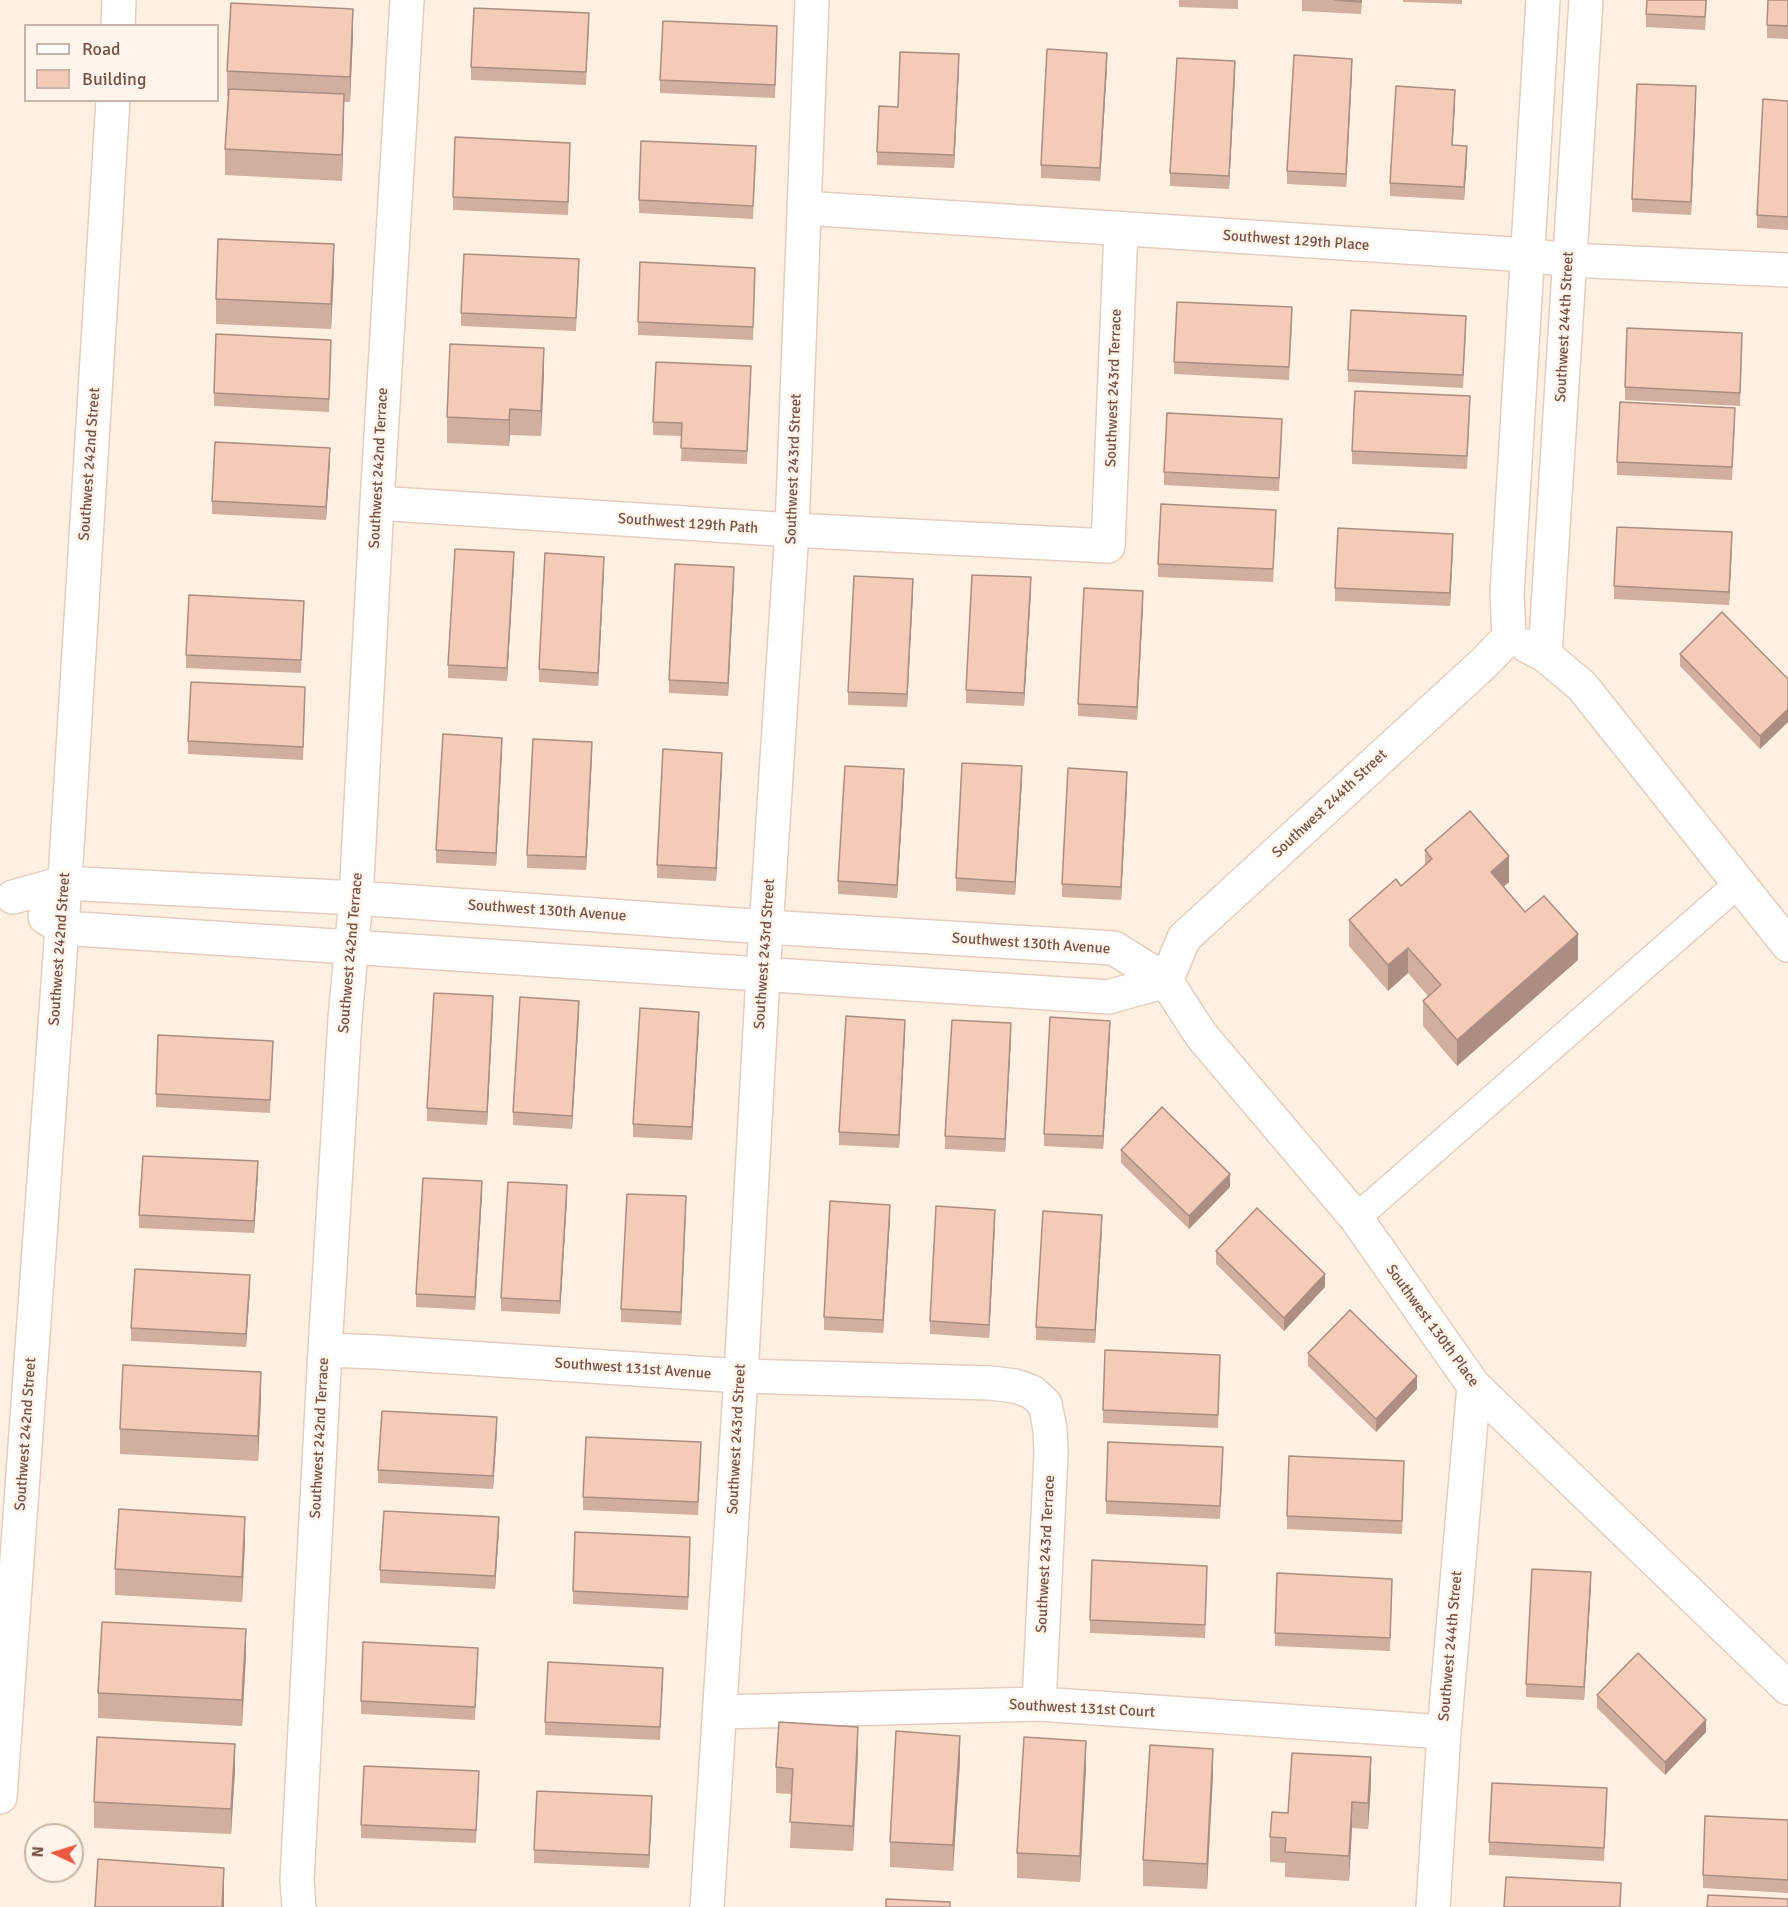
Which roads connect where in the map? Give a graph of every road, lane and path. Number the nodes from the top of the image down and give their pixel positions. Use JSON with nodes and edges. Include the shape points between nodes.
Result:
{"nodes":[{"id":1,"x":119,"y":0,"type":"edge"},
{"id":2,"x":407,"y":0,"type":"edge"},
{"id":3,"x":812,"y":0,"type":"edge"},
{"id":4,"x":1544,"y":0,"type":"edge"},
{"id":5,"x":1586,"y":0,"type":"edge"},
{"id":6,"x":118,"y":24,"type":"edge"},
{"id":7,"x":113,"y":102,"type":"edge"},
{"id":8,"x":804,"y":208,"type":"junction"},
{"id":9,"x":1121,"y":230,"type":"junction"},
{"id":10,"x":1528,"y":255,"type":"junction"},
{"id":11,"x":1568,"y":260,"type":"junction"},
{"id":12,"x":1788,"y":270,"type":"edge"},
{"id":13,"x":377,"y":503,"type":"junction"},
{"id":14,"x":792,"y":530,"type":"junction"},
{"id":15,"x":1108,"y":546,"type":"joint"},
{"id":16,"x":1509,"y":637,"type":"junction"},
{"id":17,"x":1545,"y":655,"type":"junction"},
{"id":18,"x":64,"y":883,"type":"junction"},
{"id":19,"x":1738,"y":884,"type":"junction"},
{"id":20,"x":6,"y":893,"type":"edge"},
{"id":21,"x":356,"y":897,"type":"junction"},
{"id":22,"x":766,"y":927,"type":"junction"},
{"id":23,"x":62,"y":928,"type":"junction"},
{"id":24,"x":1788,"y":945,"type":"edge"},
{"id":25,"x":353,"y":946,"type":"junction"},
{"id":26,"x":763,"y":975,"type":"junction"},
{"id":27,"x":1166,"y":981,"type":"junction"},
{"id":28,"x":1356,"y":1218,"type":"junction"},
{"id":29,"x":325,"y":1350,"type":"junction"},
{"id":30,"x":741,"y":1376,"type":"junction"},
{"id":31,"x":1473,"y":1386,"type":"junction"},
{"id":32,"x":1045,"y":1404,"type":"joint"},
{"id":33,"x":1788,"y":1688,"type":"edge"},
{"id":34,"x":1039,"y":1704,"type":"junction"},
{"id":35,"x":720,"y":1712,"type":"junction"},
{"id":36,"x":1444,"y":1732,"type":"junction"},
{"id":37,"x":0,"y":1797,"type":"edge"},
{"id":38,"x":298,"y":1907,"type":"edge"},
{"id":39,"x":707,"y":1907,"type":"edge"},
{"id":40,"x":1433,"y":1907,"type":"edge"}],
"edges":[{"from":1,"to":6,"type":"street"},
{"from":2,"to":13,"type":"street","name":"Southwest 242nd Terrace"},
{"from":3,"to":8,"type":"street","name":"Southwest 243rd Street"},
{"from":4,"to":10,"type":"street"},
{"from":5,"to":11,"type":"street","name":"Southwest 244th Street"},
{"from":7,"to":18,"type":"street","name":"Southwest 242nd Street"},
{"from":8,"to":9,"type":"street","name":"Southwest 129th Place"},
{"from":8,"to":14,"type":"street","name":"Southwest 243rd Street"},
{"from":9,"to":10,"type":"street","name":"Southwest 129th Place"},
{"from":9,"to":15,"type":"street","name":"Southwest 243rd Terrace"},
{"from":10,"to":11,"type":"street","name":"Southwest 129th Place"},
{"from":10,"to":16,"type":"street","via":[[1507,594]]},
{"from":11,"to":12,"type":"street","name":"Southwest 129th Place"},
{"from":11,"to":17,"type":"street","name":"Southwest 244th Street"},
{"from":13,"to":14,"type":"street","name":"Southwest 129th Path"},
{"from":13,"to":21,"type":"street","name":"Southwest 242nd Terrace"},
{"from":14,"to":15,"type":"street","name":"Southwest 129th Path"},
{"from":14,"to":22,"type":"street","name":"Southwest 243rd Street"},
{"from":16,"to":17,"type":"street"},
{"from":16,"to":27,"type":"street","name":"Southwest 244th Street","via":[[1184,938]]},
{"from":17,"to":19,"type":"street","via":[[1582,686]]},
{"from":18,"to":20,"type":"street","name":"Southwest 130th Avenue"},
{"from":18,"to":21,"type":"street","name":"Southwest 130th Avenue"},
{"from":18,"to":23,"type":"street","name":"Southwest 242nd Street"},
{"from":19,"to":24,"type":"street"},
{"from":19,"to":28,"type":"lane"},
{"from":20,"to":23,"type":"street","name":"Southwest 130th Avenue"},
{"from":21,"to":22,"type":"street","name":"Southwest 130th Avenue"},
{"from":21,"to":25,"type":"street","name":"Southwest 242nd Terrace"},
{"from":22,"to":26,"type":"street","name":"Southwest 243rd Street"},
{"from":22,"to":27,"type":"street","name":"Southwest 130th Avenue","via":[[1114,948]]},
{"from":23,"to":25,"type":"street","name":"Southwest 130th Avenue"},
{"from":23,"to":37,"type":"street","name":"Southwest 242nd Street"},
{"from":25,"to":26,"type":"street","name":"Southwest 130th Avenue"},
{"from":25,"to":29,"type":"street","name":"Southwest 242nd Terrace"},
{"from":26,"to":27,"type":"street","name":"Southwest 130th Avenue","via":[[1108,998]]},
{"from":26,"to":30,"type":"street","name":"Southwest 243rd Street"},
{"from":27,"to":28,"type":"street","name":"Southwest 130th Place","via":[[1201,1035]]},
{"from":28,"to":31,"type":"street","name":"Southwest 130th Place"},
{"from":29,"to":30,"type":"street","name":"Southwest 131st Avenue"},
{"from":29,"to":38,"type":"street","name":"Southwest 242nd Terrace"},
{"from":30,"to":32,"type":"street","name":"Southwest 131st Avenue","via":[[990,1383],[1032,1392]]},
{"from":30,"to":35,"type":"street","name":"Southwest 243rd Street"},
{"from":31,"to":33,"type":"street","name":"Southwest 130th Place"},
{"from":31,"to":36,"type":"street","name":"Southwest 244th Street"},
{"from":32,"to":34,"type":"street","name":"Southwest 243rd Terrace","via":[[1051,1454]]},
{"from":34,"to":35,"type":"street","name":"Southwest 131st Court"},
{"from":34,"to":36,"type":"street","name":"Southwest 131st Court"},
{"from":35,"to":39,"type":"street","name":"Southwest 243rd Street"},
{"from":36,"to":40,"type":"street","name":"Southwest 244th Street"}]}
